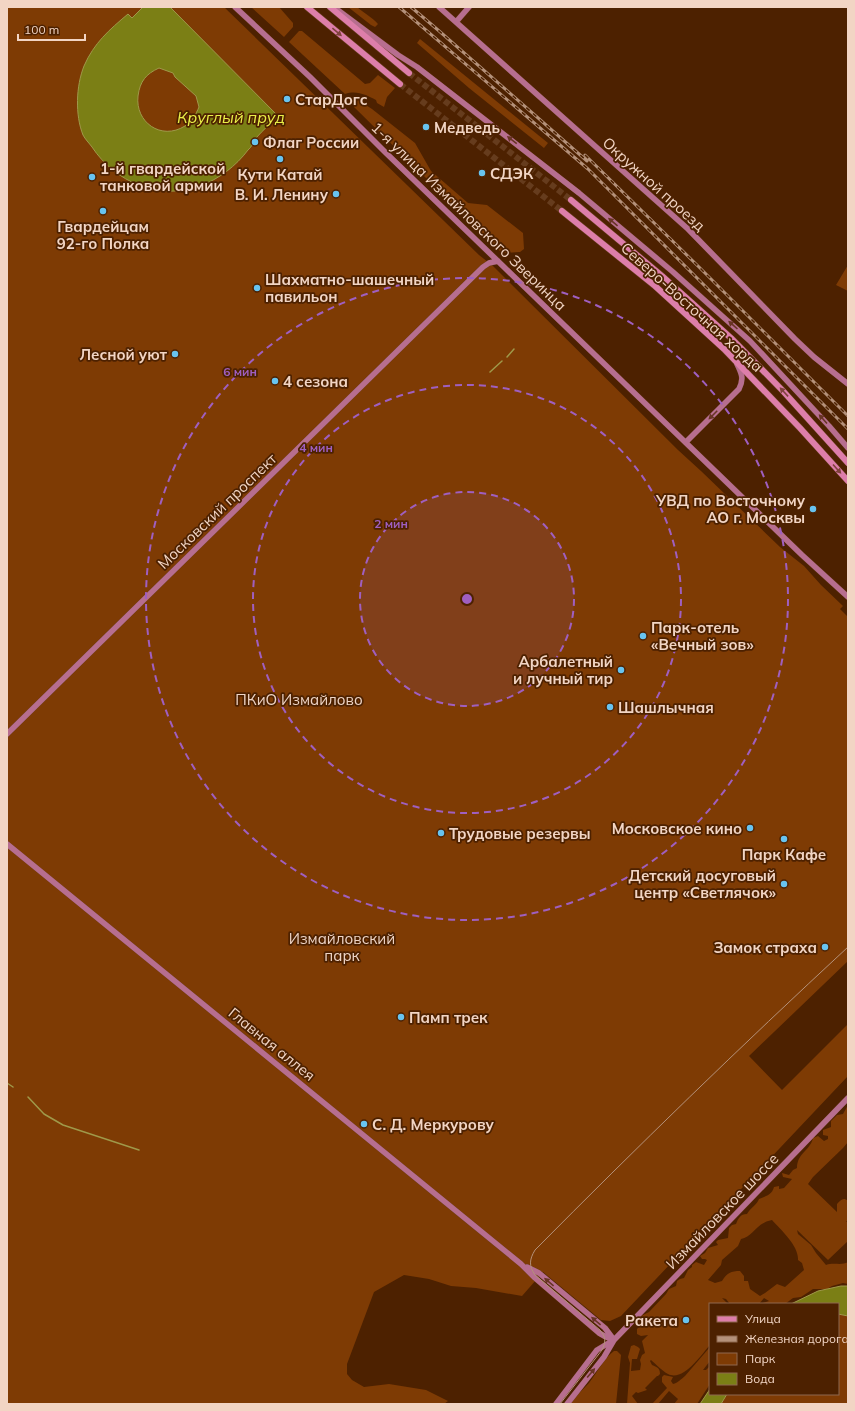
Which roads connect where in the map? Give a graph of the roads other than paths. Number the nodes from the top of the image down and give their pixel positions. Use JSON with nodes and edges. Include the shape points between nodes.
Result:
{"nodes":[{"id":1,"x":235,"y":7,"type":"edge"},
{"id":2,"x":307,"y":7,"type":"edge"},
{"id":3,"x":330,"y":7,"type":"edge"},
{"id":4,"x":334,"y":7,"type":"edge"},
{"id":5,"x":439,"y":7,"type":"edge"},
{"id":6,"x":469,"y":7,"type":"edge"},
{"id":7,"x":456,"y":22,"type":"junction"},
{"id":8,"x":408,"y":73,"type":"tunnel mouth"},
{"id":9,"x":400,"y":84,"type":"tunnel mouth"},
{"id":10,"x":571,"y":200,"type":"tunnel mouth"},
{"id":11,"x":562,"y":211,"type":"tunnel mouth"},
{"id":12,"x":498,"y":261,"type":"junction"},
{"id":13,"x":734,"y":359,"type":"junction"},
{"id":14,"x":848,"y":384,"type":"edge"},
{"id":15,"x":686,"y":442,"type":"junction"},
{"id":16,"x":848,"y":448,"type":"edge"},
{"id":17,"x":848,"y":463,"type":"edge"},
{"id":18,"x":848,"y":481,"type":"edge"},
{"id":19,"x":848,"y":597,"type":"edge"},
{"id":20,"x":7,"y":734,"type":"edge"},
{"id":21,"x":7,"y":844,"type":"edge"},
{"id":22,"x":848,"y":1098,"type":"edge"},
{"id":23,"x":521,"y":1264,"type":"junction"},
{"id":24,"x":599,"y":1333,"type":"junction"},
{"id":25,"x":614,"y":1340,"type":"junction"},
{"id":26,"x":597,"y":1350,"type":"junction"},
{"id":27,"x":556,"y":1404,"type":"edge"},
{"id":28,"x":567,"y":1404,"type":"edge"}],
"edges":[{"from":1,"to":12,"type":"main road","name":"1-я улица Измайловского Зверинца"},
{"from":2,"to":9,"type":"main road","one_way":true},
{"from":3,"to":8,"type":"main road"},
{"from":16,"to":4,"type":"main road","one_way":true,"via":[[750,340],[673,272],[579,193],[417,67]]},
{"from":5,"to":7,"type":"main road","name":"Окружной проезд"},
{"from":6,"to":7,"type":"main road"},
{"from":7,"to":14,"type":"main road","name":"Окружной проезд","via":[[688,229],[795,339]]},
{"from":17,"to":10,"type":"main road","name":"Северо-Восточная хорда","one_way":true,"via":[[732,339]]},
{"from":11,"to":13,"type":"main road","name":"Северо-Восточная хорда","via":[[654,286]]},
{"from":12,"to":15,"type":"main road","name":"1-я улица Измайловского Зверинца"},
{"from":12,"to":20,"type":"main road","name":"Московский проспект","via":[[483,267]]},
{"from":13,"to":15,"type":"main road","one_way":true,"via":[[743,376],[739,389]]},
{"from":13,"to":18,"type":"main road","name":"Северо-Восточная хорда","one_way":true},
{"from":15,"to":19,"type":"main road","name":"1-я улица Измайловского Зверинца"},
{"from":21,"to":23,"type":"main road","name":"Главная аллея"},
{"from":22,"to":25,"type":"main road","name":"Измайловское шоссе"},
{"from":23,"to":24,"type":"main road","name":"Главная аллея"},
{"from":25,"to":23,"type":"main road","name":"Главная аллея","one_way":true,"via":[[605,1328],[539,1273]]},
{"from":24,"to":25,"type":"main road","name":"Главная аллея"},
{"from":24,"to":26,"type":"main road","via":[[602,1340]]},
{"from":25,"to":26,"type":"main road"},
{"from":28,"to":25,"type":"main road","one_way":true,"via":[[604,1357]]},
{"from":26,"to":27,"type":"main road"}]}
